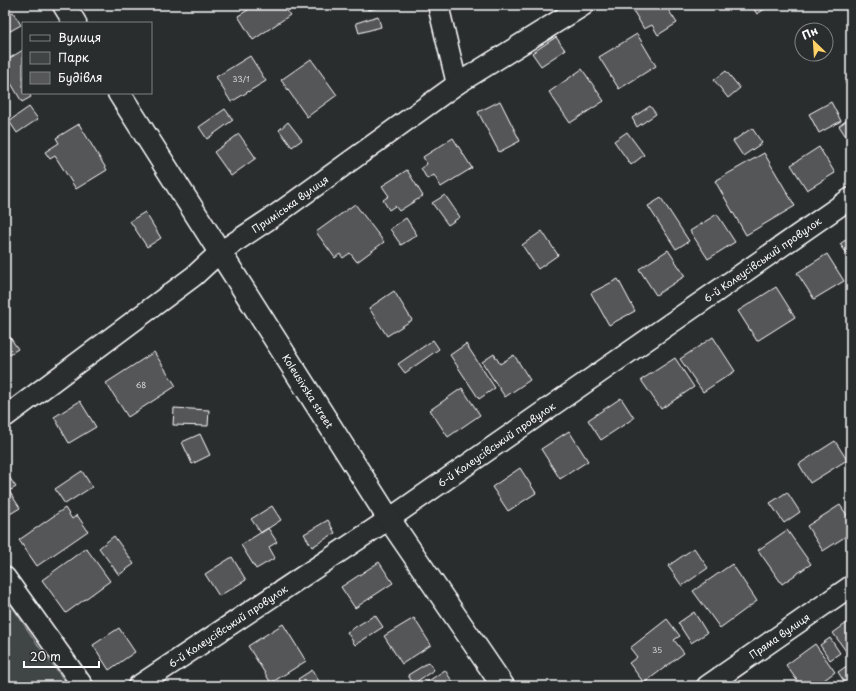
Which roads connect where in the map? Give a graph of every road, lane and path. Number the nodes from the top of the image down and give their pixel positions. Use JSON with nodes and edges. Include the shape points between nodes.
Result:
{"nodes":[{"id":1,"x":64,"y":5,"type":"edge"},
{"id":2,"x":438,"y":5,"type":"edge"},
{"id":3,"x":584,"y":5,"type":"edge"},
{"id":4,"x":74,"y":22,"type":"edge"},
{"id":5,"x":457,"y":84,"type":"junction"},
{"id":6,"x":120,"y":94,"type":"edge"},
{"id":7,"x":851,"y":198,"type":"edge"},
{"id":8,"x":220,"y":252,"type":"junction"},
{"id":9,"x":5,"y":417,"type":"edge"},
{"id":10,"x":389,"y":519,"type":"junction"},
{"id":11,"x":5,"y":578,"type":"edge"},
{"id":12,"x":851,"y":586,"type":"edge"},
{"id":13,"x":84,"y":686,"type":"edge"},
{"id":14,"x":138,"y":686,"type":"edge"},
{"id":15,"x":503,"y":686,"type":"edge"},
{"id":16,"x":707,"y":686,"type":"edge"}],
"edges":[{"from":1,"to":4,"type":"street"},
{"from":2,"to":5,"type":"street"},
{"from":3,"to":5,"type":"street","name":"Приміська вулиця"},
{"from":5,"to":8,"type":"street","name":"Приміська вулиця"},
{"from":6,"to":8,"type":"street","name":"Koleusivska street"},
{"from":7,"to":10,"type":"street","name":"6-й Колеусівський провулок"},
{"from":8,"to":9,"type":"street","name":"Приміська вулиця","via":[[194,276]]},
{"from":8,"to":10,"type":"street","name":"Koleusivska street"},
{"from":10,"to":14,"type":"street","name":"6-й Колеусівський провулок"},
{"from":10,"to":15,"type":"street","name":"Koleusivska street"},
{"from":11,"to":13,"type":"street"},
{"from":12,"to":16,"type":"street","name":"Пряма вулиця"}]}
